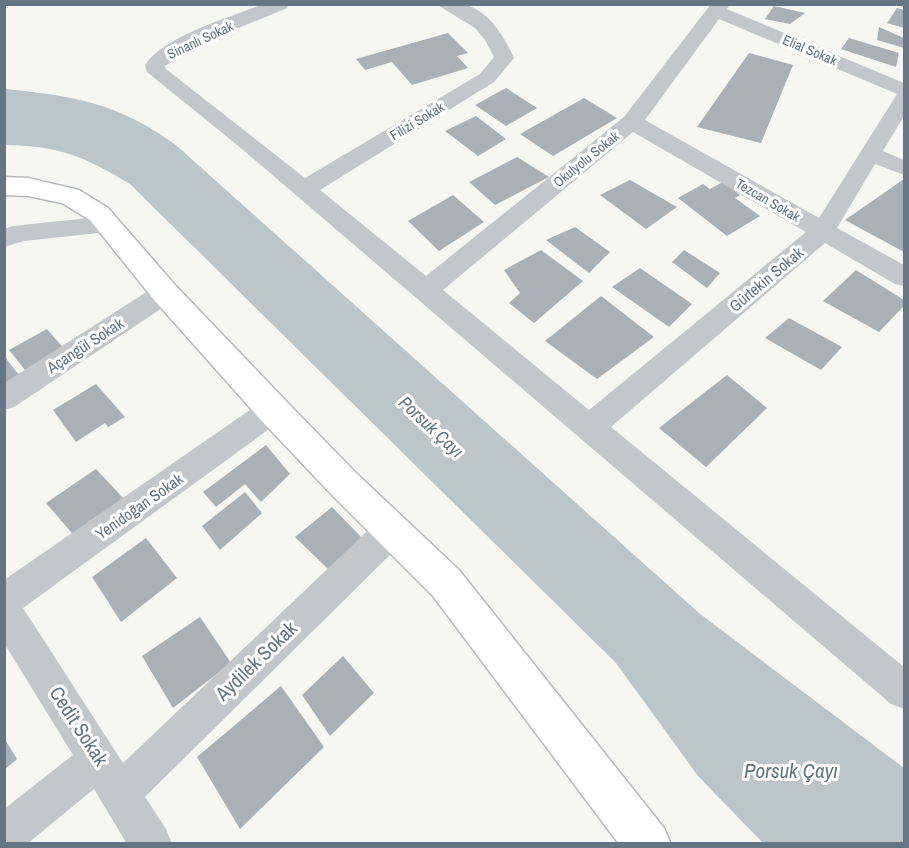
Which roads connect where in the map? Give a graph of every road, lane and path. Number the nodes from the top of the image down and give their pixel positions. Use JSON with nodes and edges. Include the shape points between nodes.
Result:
{"nodes":[{"id":1,"x":280,"y":4,"type":"edge"},
{"id":2,"x":445,"y":4,"type":"edge"},
{"id":3,"x":467,"y":7,"type":"edge"},
{"id":4,"x":718,"y":8,"type":"edge"},
{"id":5,"x":904,"y":90,"type":"edge"},
{"id":6,"x":904,"y":99,"type":"edge"},
{"id":7,"x":632,"y":122,"type":"junction"},
{"id":8,"x":871,"y":154,"type":"junction"},
{"id":9,"x":904,"y":168,"type":"edge"},
{"id":10,"x":4,"y":186,"type":"edge"},
{"id":11,"x":304,"y":189,"type":"junction"},
{"id":12,"x":108,"y":225,"type":"junction"},
{"id":13,"x":823,"y":231,"type":"junction"},
{"id":14,"x":4,"y":238,"type":"edge"},
{"id":15,"x":904,"y":277,"type":"edge"},
{"id":16,"x":426,"y":290,"type":"junction"},
{"id":17,"x":165,"y":293,"type":"junction"},
{"id":18,"x":4,"y":398,"type":"edge"},
{"id":19,"x":273,"y":410,"type":"junction"},
{"id":20,"x":590,"y":427,"type":"junction"},
{"id":21,"x":392,"y":530,"type":"junction"},
{"id":22,"x":4,"y":601,"type":"edge"},
{"id":23,"x":4,"y":610,"type":"edge"},
{"id":24,"x":904,"y":691,"type":"edge"},
{"id":25,"x":99,"y":759,"type":"junction"},
{"id":26,"x":121,"y":793,"type":"junction"},
{"id":27,"x":4,"y":836,"type":"edge"},
{"id":28,"x":151,"y":843,"type":"edge"},
{"id":29,"x":648,"y":843,"type":"edge"}],
"edges":[{"from":1,"to":11,"type":"street","name":"Sinanlı Sokak","via":[[190,43],[155,65],[158,72]]},
{"from":2,"to":3,"type":"street"},
{"from":3,"to":11,"type":"street","name":"Filizi Sokak","via":[[496,38],[504,58],[487,78]]},
{"from":4,"to":5,"type":"street","name":"Elial Sokak"},
{"from":4,"to":7,"type":"street","name":"Okulyolu Sokak"},
{"from":6,"to":8,"type":"street","name":"Gürtekin Sokak"},
{"from":7,"to":13,"type":"street","name":"Tezcan Sokak"},
{"from":7,"to":16,"type":"street","name":"Okulyolu Sokak"},
{"from":8,"to":9,"type":"street"},
{"from":8,"to":13,"type":"street","name":"Gürtekin Sokak"},
{"from":10,"to":12,"type":"street","via":[[70,196],[99,214]]},
{"from":11,"to":16,"type":"street"},
{"from":12,"to":14,"type":"street","via":[[22,231]]},
{"from":12,"to":17,"type":"street"},
{"from":13,"to":15,"type":"street","name":"Tezcan Sokak"},
{"from":13,"to":20,"type":"street","name":"Gürtekin Sokak"},
{"from":16,"to":20,"type":"street"},
{"from":17,"to":18,"type":"street","name":"Açangül Sokak"},
{"from":17,"to":19,"type":"street"},
{"from":19,"to":21,"type":"street"},
{"from":19,"to":22,"type":"street","name":"Yenidoğan Sokak"},
{"from":20,"to":24,"type":"street"},
{"from":21,"to":26,"type":"street","name":"Aydilek Sokak"},
{"from":21,"to":29,"type":"street","via":[[453,592]]},
{"from":23,"to":25,"type":"street","name":"Cedit Sokak"},
{"from":25,"to":26,"type":"street","name":"Cedit Sokak"},
{"from":25,"to":27,"type":"street"},
{"from":26,"to":28,"type":"street","name":"Cedit Sokak"}]}
